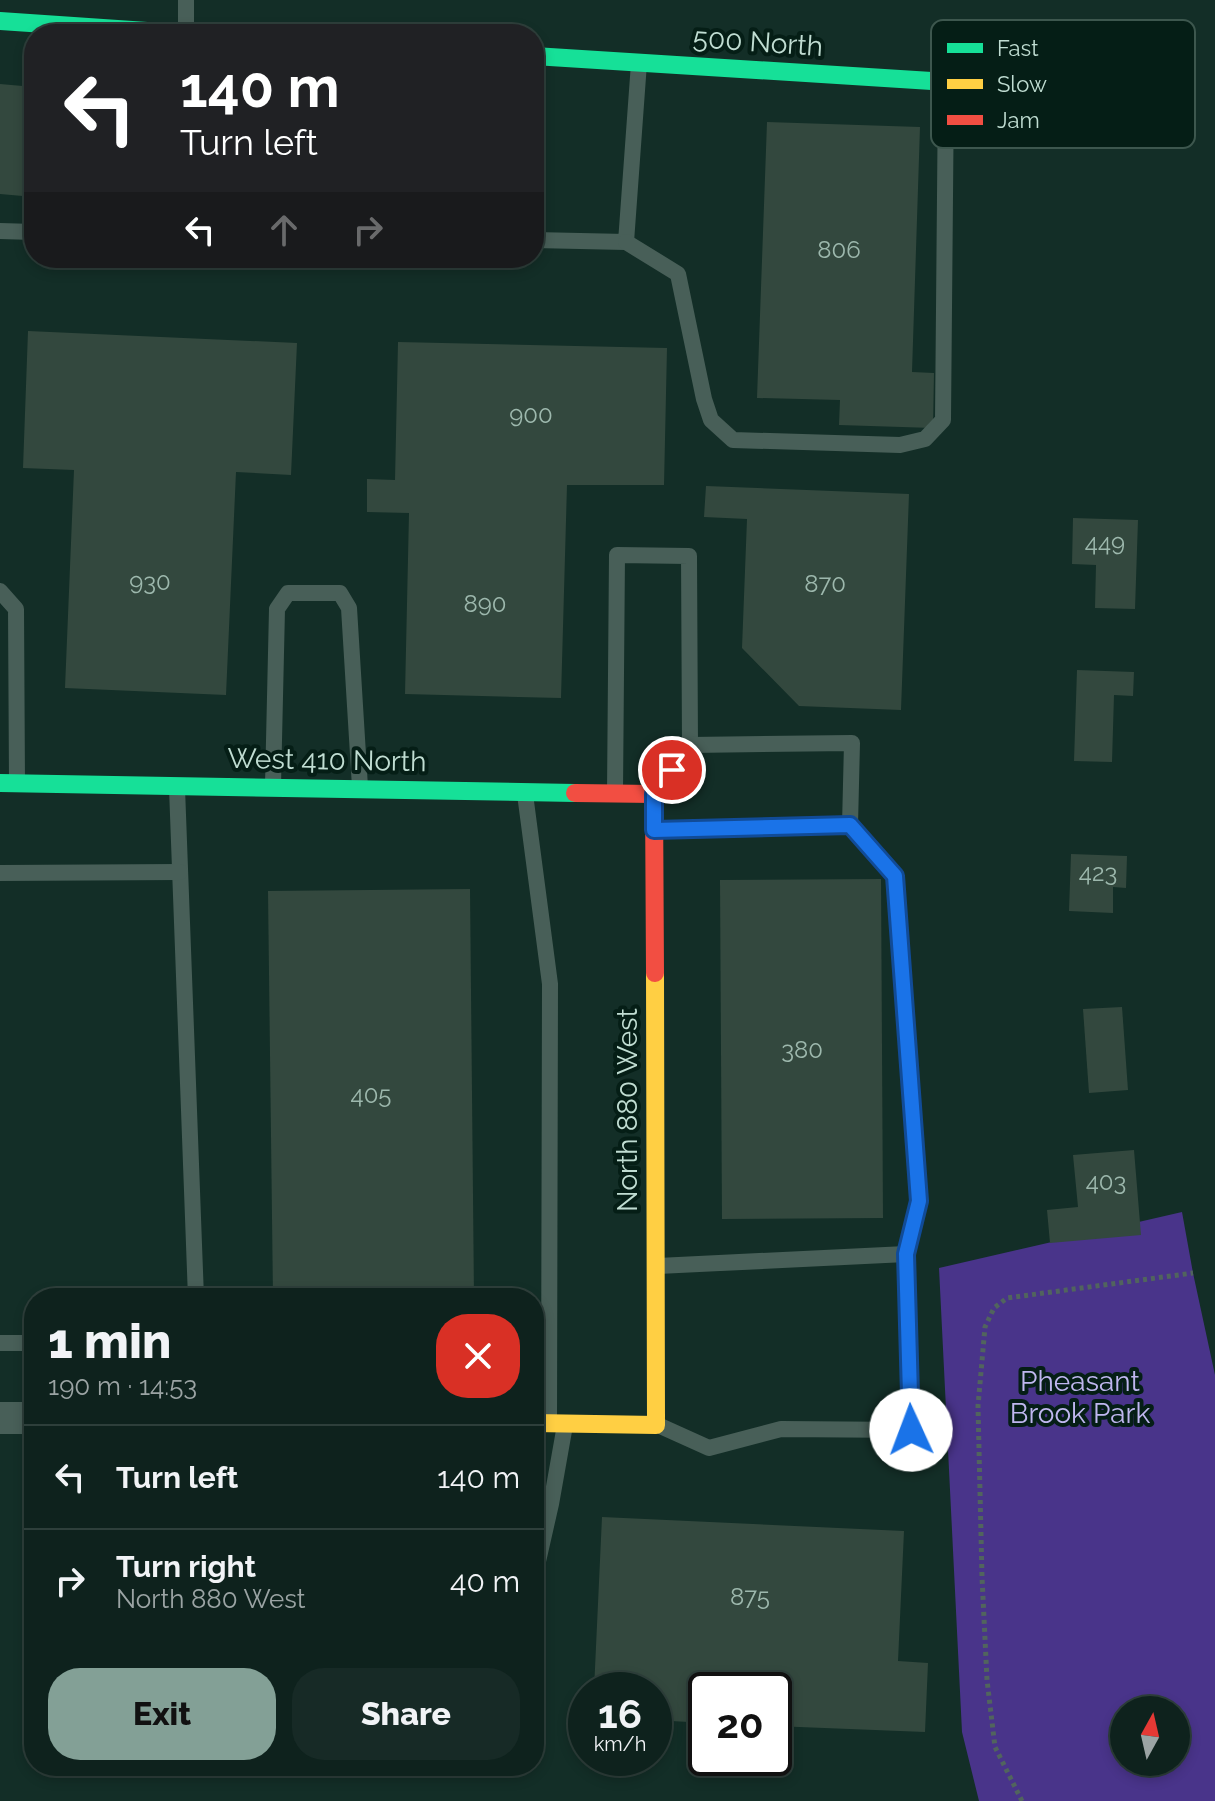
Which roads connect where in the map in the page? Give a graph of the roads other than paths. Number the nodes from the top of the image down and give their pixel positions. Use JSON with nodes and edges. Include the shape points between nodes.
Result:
{"nodes":[{"id":1,"x":186,"y":0,"type":"edge"},
{"id":2,"x":0,"y":21,"type":"edge"},
{"id":3,"x":31,"y":24,"type":"edge"},
{"id":4,"x":185,"y":24,"type":"edge"},
{"id":5,"x":544,"y":57,"type":"edge"},
{"id":6,"x":639,"y":63,"type":"junction"},
{"id":7,"x":931,"y":81,"type":"edge"},
{"id":8,"x":945,"y":148,"type":"edge"},
{"id":9,"x":0,"y":231,"type":"edge"},
{"id":10,"x":24,"y":232,"type":"edge"},
{"id":11,"x":544,"y":240,"type":"edge"},
{"id":12,"x":626,"y":242,"type":"junction"},
{"id":13,"x":0,"y":591,"type":"edge"},
{"id":14,"x":690,"y":745,"type":"junction"},
{"id":15,"x":8,"y":783,"type":"edge"},
{"id":16,"x":177,"y":786,"type":"junction"},
{"id":17,"x":273,"y":788,"type":"junction"},
{"id":18,"x":360,"y":789,"type":"junction"},
{"id":19,"x":524,"y":792,"type":"junction"},
{"id":20,"x":615,"y":794,"type":"junction"},
{"id":21,"x":654,"y":794,"type":"junction"},
{"id":22,"x":850,"y":825,"type":"junction"},
{"id":23,"x":654,"y":830,"type":"junction"},
{"id":24,"x":180,"y":872,"type":"junction"},
{"id":25,"x":0,"y":873,"type":"edge"},
{"id":26,"x":906,"y":1254,"type":"junction"},
{"id":27,"x":656,"y":1266,"type":"junction"},
{"id":28,"x":196,"y":1288,"type":"edge"},
{"id":29,"x":0,"y":1343,"type":"edge"},
{"id":30,"x":24,"y":1343,"type":"edge"},
{"id":31,"x":0,"y":1418,"type":"edge"},
{"id":32,"x":24,"y":1418,"type":"edge"},
{"id":33,"x":549,"y":1424,"type":"edge"},
{"id":34,"x":656,"y":1425,"type":"junction"},
{"id":35,"x":544,"y":1535,"type":"edge"}],
"edges":[{"from":1,"to":4,"type":"lane"},
{"from":2,"to":3,"type":"street"},
{"from":5,"to":6,"type":"street","name":"500 North"},
{"from":6,"to":7,"type":"street","name":"500 North"},
{"from":6,"to":12,"type":"lane"},
{"from":8,"to":12,"type":"lane","via":[[943,420],[925,439],[900,445],[733,440],[711,420],[707,409],[678,274]]},
{"from":9,"to":10,"type":"lane"},
{"from":11,"to":12,"type":"lane"},
{"from":13,"to":15,"type":"lane","via":[[16,609]]},
{"from":14,"to":20,"type":"lane","via":[[689,556],[617,555]]},
{"from":14,"to":21,"type":"lane"},
{"from":14,"to":22,"type":"lane","via":[[852,743]]},
{"from":15,"to":16,"type":"street","name":"West 410 North"},
{"from":16,"to":17,"type":"street","name":"West 410 North"},
{"from":16,"to":24,"type":"lane"},
{"from":17,"to":18,"type":"street","name":"West 410 North"},
{"from":17,"to":18,"type":"lane","via":[[277,609],[288,593],[340,593],[349,608]]},
{"from":18,"to":19,"type":"street","name":"West 410 North"},
{"from":19,"to":20,"type":"street","name":"West 410 North"},
{"from":19,"to":33,"type":"lane","via":[[550,984]]},
{"from":20,"to":21,"type":"street","name":"West 410 North"},
{"from":21,"to":23,"type":"street","name":"North 880 West"},
{"from":22,"to":23,"type":"lane"},
{"from":22,"to":26,"type":"lane","via":[[895,876],[919,1201]]},
{"from":23,"to":27,"type":"street","name":"North 880 West"},
{"from":24,"to":25,"type":"lane"},
{"from":24,"to":28,"type":"lane"},
{"from":26,"to":27,"type":"lane"},
{"from":26,"to":34,"type":"lane","via":[[911,1430],[781,1429],[709,1448]]},
{"from":27,"to":34,"type":"street","name":"North 880 West"},
{"from":29,"to":30,"type":"lane"},
{"from":31,"to":32,"type":"street"},
{"from":33,"to":34,"type":"street"},
{"from":33,"to":35,"type":"lane","via":[[551,1504]]}]}
